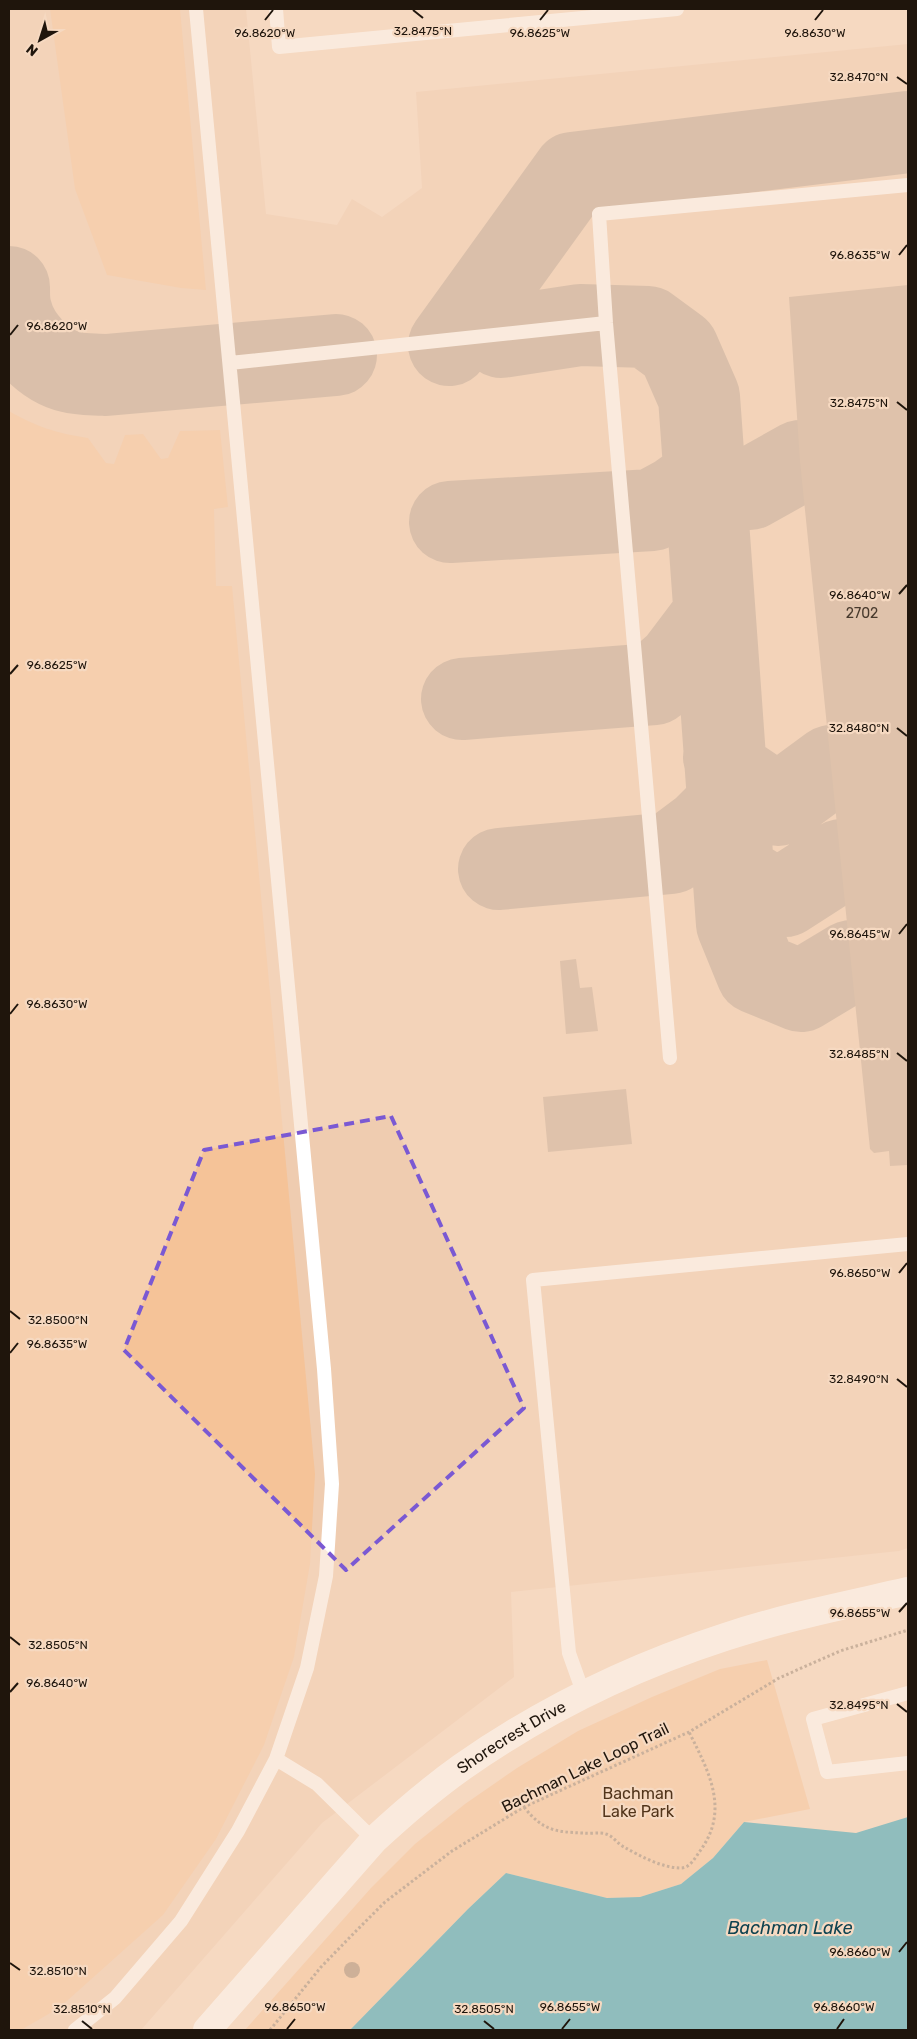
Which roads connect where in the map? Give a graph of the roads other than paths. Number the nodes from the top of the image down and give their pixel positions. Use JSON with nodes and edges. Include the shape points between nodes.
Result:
{"nodes":[{"id":1,"x":196,"y":9,"type":"edge"},
{"id":2,"x":276,"y":9,"type":"edge"},
{"id":3,"x":677,"y":9,"type":"edge"},
{"id":4,"x":908,"y":185,"type":"edge"},
{"id":5,"x":606,"y":323,"type":"junction"},
{"id":6,"x":230,"y":363,"type":"junction"},
{"id":7,"x":670,"y":1058,"type":"dead end"},
{"id":8,"x":908,"y":1244,"type":"edge"},
{"id":9,"x":908,"y":1591,"type":"edge"},
{"id":10,"x":908,"y":1693,"type":"edge"},
{"id":11,"x":584,"y":1695,"type":"junction"},
{"id":12,"x":276,"y":1759,"type":"junction"},
{"id":13,"x":908,"y":1763,"type":"edge"},
{"id":14,"x":374,"y":1840,"type":"junction"},
{"id":15,"x":75,"y":2030,"type":"edge"},
{"id":16,"x":207,"y":2030,"type":"edge"}],
"edges":[{"from":1,"to":6,"type":"lane"},
{"from":2,"to":3,"type":"lane","via":[[279,47]]},
{"from":4,"to":5,"type":"lane","via":[[598,214]]},
{"from":5,"to":6,"type":"lane"},
{"from":5,"to":7,"type":"lane"},
{"from":6,"to":12,"type":"lane","via":[[332,1484],[326,1576],[309,1659]]},
{"from":8,"to":11,"type":"lane","via":[[533,1280],[569,1652]]},
{"from":9,"to":11,"type":"street","name":"Shorecrest Drive","via":[[725,1637],[644,1667]]},
{"from":10,"to":13,"type":"lane","via":[[813,1719],[827,1772]]},
{"from":11,"to":14,"type":"street","name":"Shorecrest Drive","via":[[519,1730],[460,1768]]},
{"from":12,"to":14,"type":"lane","via":[[317,1784]]},
{"from":12,"to":15,"type":"lane","via":[[238,1830],[180,1921],[115,1998]]},
{"from":14,"to":16,"type":"street","name":"Shorecrest Drive"}]}
